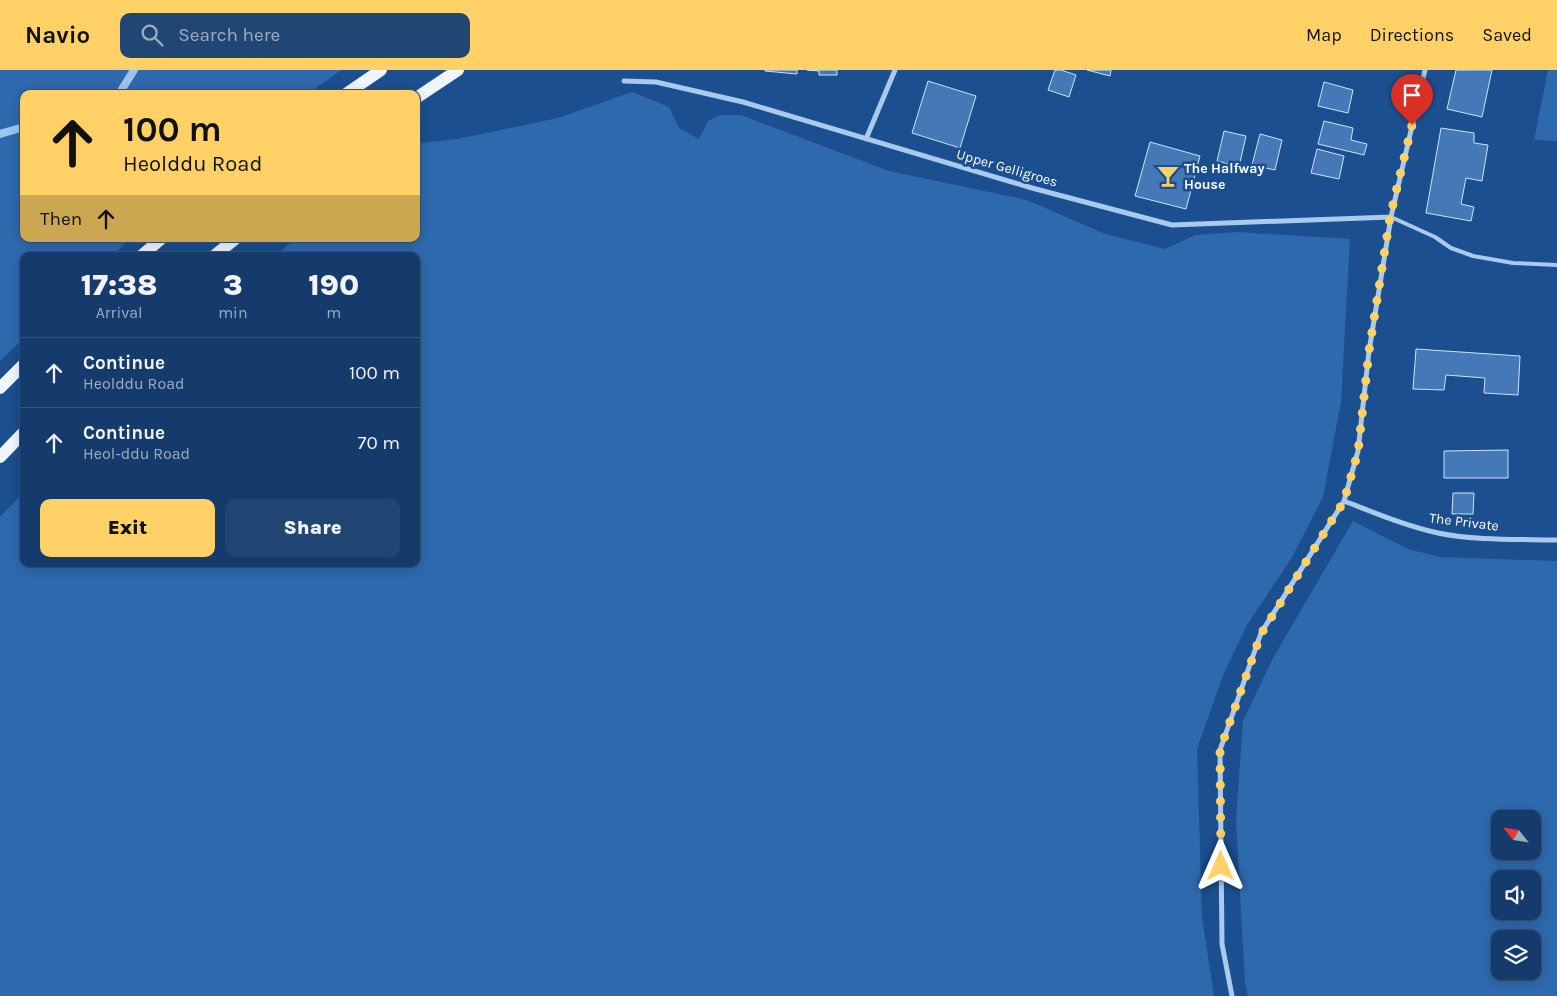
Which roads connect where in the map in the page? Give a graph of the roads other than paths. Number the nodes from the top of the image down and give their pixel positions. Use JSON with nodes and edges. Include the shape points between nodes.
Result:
{"nodes":[{"id":1,"x":381,"y":70,"type":"edge"},
{"id":2,"x":458,"y":70,"type":"edge"},
{"id":3,"x":895,"y":70,"type":"edge"},
{"id":4,"x":1425,"y":70,"type":"edge"},
{"id":5,"x":624,"y":81,"type":"dead end"},
{"id":6,"x":352,"y":90,"type":"edge"},
{"id":7,"x":420,"y":95,"type":"edge"},
{"id":8,"x":866,"y":139,"type":"junction"},
{"id":9,"x":1390,"y":217,"type":"junction"},
{"id":10,"x":157,"y":242,"type":"edge"},
{"id":11,"x":230,"y":242,"type":"edge"},
{"id":12,"x":146,"y":252,"type":"edge"},
{"id":13,"x":219,"y":252,"type":"edge"},
{"id":14,"x":1557,"y":265,"type":"edge"},
{"id":15,"x":20,"y":368,"type":"edge"},
{"id":16,"x":0,"y":388,"type":"edge"},
{"id":17,"x":20,"y":436,"type":"edge"},
{"id":18,"x":0,"y":456,"type":"edge"},
{"id":19,"x":1344,"y":501,"type":"junction"},
{"id":20,"x":1557,"y":540,"type":"edge"},
{"id":21,"x":1232,"y":996,"type":"edge"}],
"edges":[{"from":1,"to":6,"type":"main road"},
{"from":2,"to":7,"type":"main road"},
{"from":3,"to":8,"type":"street"},
{"from":4,"to":9,"type":"street"},
{"from":5,"to":8,"type":"street","name":"Upper Gelligroes","via":[[656,82],[743,102]]},
{"from":8,"to":9,"type":"street","name":"Upper Gelligroes","via":[[1172,225]]},
{"from":9,"to":14,"type":"lane","via":[[1473,256],[1513,263]]},
{"from":9,"to":19,"type":"street","via":[[1369,351],[1358,452]]},
{"from":10,"to":12,"type":"main road"},
{"from":11,"to":13,"type":"main road"},
{"from":15,"to":16,"type":"main road"},
{"from":17,"to":18,"type":"main road"},
{"from":19,"to":20,"type":"street","name":"The Private","via":[[1392,520],[1439,533]]},
{"from":19,"to":21,"type":"street","via":[[1261,634],[1220,750],[1222,944]]}]}
